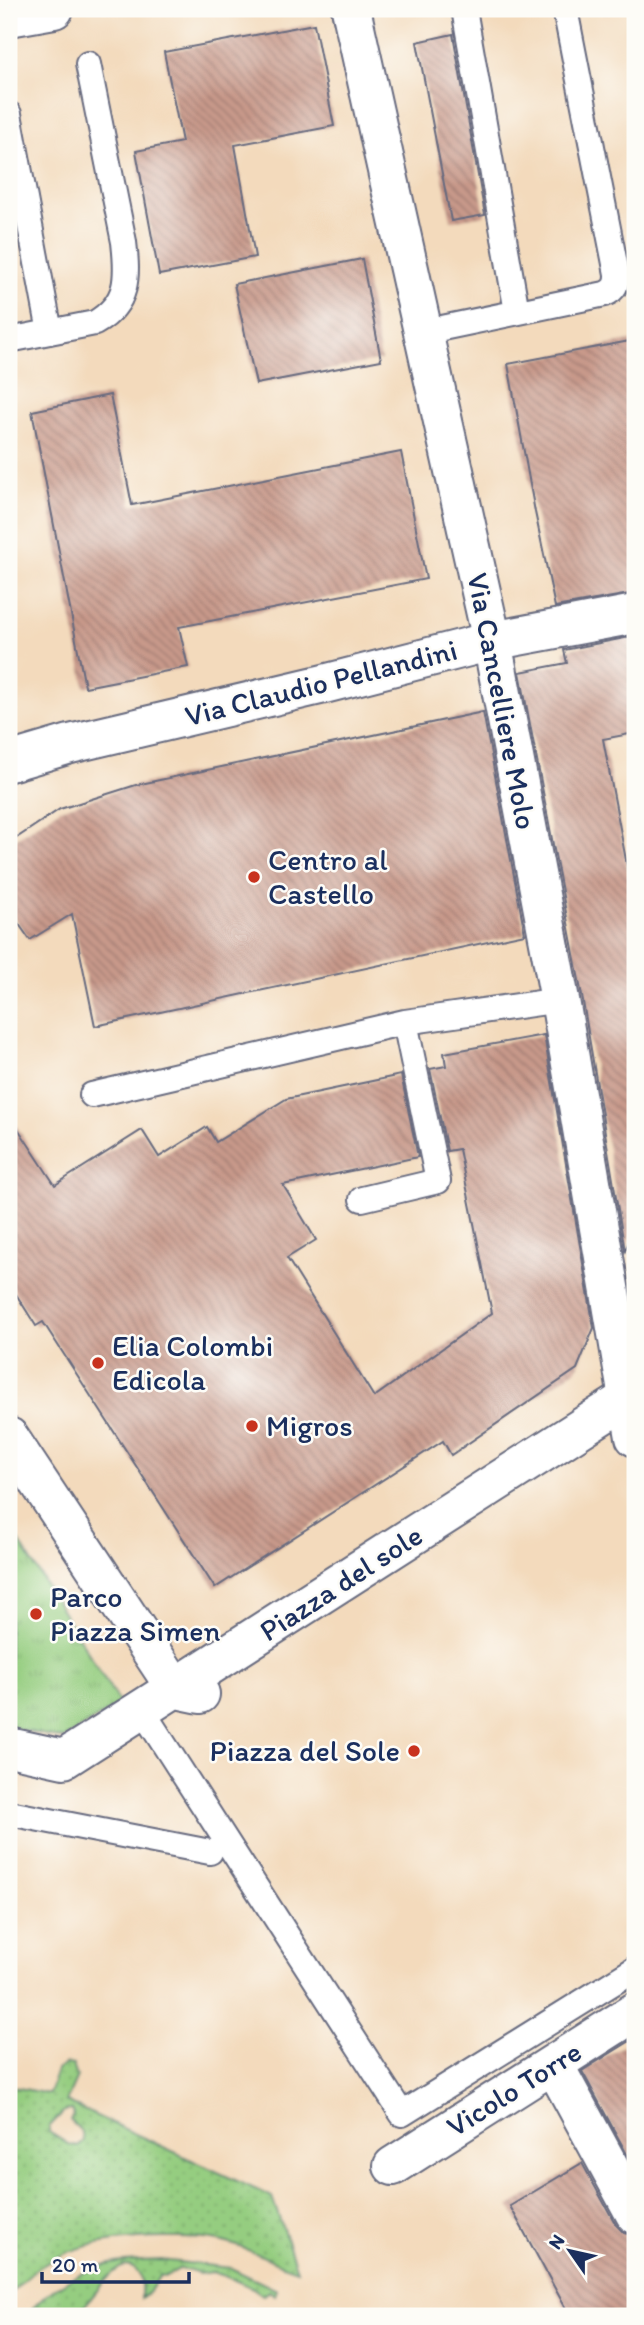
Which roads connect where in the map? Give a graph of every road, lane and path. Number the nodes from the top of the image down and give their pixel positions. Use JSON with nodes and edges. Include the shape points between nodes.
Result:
{"nodes":[{"id":1,"x":54,"y":9,"type":"edge"},
{"id":2,"x":351,"y":9,"type":"edge"},
{"id":3,"x":464,"y":9,"type":"edge"},
{"id":4,"x":565,"y":9,"type":"edge"},
{"id":5,"x":9,"y":17,"type":"edge"},
{"id":6,"x":88,"y":64,"type":"dead end"},
{"id":7,"x":9,"y":114,"type":"edge"},
{"id":8,"x":517,"y":312,"type":"junction"},
{"id":9,"x":50,"y":332,"type":"junction"},
{"id":10,"x":423,"y":332,"type":"junction"},
{"id":11,"x":9,"y":340,"type":"edge"},
{"id":12,"x":635,"y":614,"type":"edge"},
{"id":13,"x":492,"y":641,"type":"junction"},
{"id":14,"x":9,"y":762,"type":"edge"},
{"id":15,"x":560,"y":1000,"type":"junction"},
{"id":16,"x":405,"y":1022,"type":"junction"},
{"id":17,"x":92,"y":1095,"type":"dead end"},
{"id":18,"x":362,"y":1199,"type":"dead end"},
{"id":19,"x":632,"y":1396,"type":"edge"},
{"id":20,"x":9,"y":1437,"type":"edge"},
{"id":21,"x":635,"y":1437,"type":"edge"},
{"id":22,"x":192,"y":1693,"type":"junction"},
{"id":23,"x":142,"y":1710,"type":"junction"},
{"id":24,"x":9,"y":1747,"type":"edge"},
{"id":25,"x":9,"y":1813,"type":"edge"},
{"id":26,"x":210,"y":1852,"type":"dead end"},
{"id":27,"x":635,"y":1969,"type":"edge"},
{"id":28,"x":635,"y":2012,"type":"edge"},
{"id":29,"x":554,"y":2065,"type":"junction"},
{"id":30,"x":393,"y":2166,"type":"dead end"},
{"id":31,"x":635,"y":2214,"type":"edge"}],
"edges":[{"from":1,"to":5,"type":"street"},
{"from":2,"to":10,"type":"street","name":"Via Cancelliere Molo"},
{"from":3,"to":8,"type":"lane"},
{"from":4,"to":8,"type":"lane","via":[[617,282],[605,294]]},
{"from":6,"to":9,"type":"lane","via":[[124,242],[125,288],[106,316]]},
{"from":7,"to":9,"type":"lane"},
{"from":8,"to":10,"type":"lane"},
{"from":9,"to":11,"type":"lane"},
{"from":10,"to":13,"type":"street","name":"Via Cancelliere Molo"},
{"from":12,"to":13,"type":"street","name":"Via Claudio Pellandini"},
{"from":13,"to":14,"type":"street","name":"Via Claudio Pellandini"},
{"from":13,"to":15,"type":"street","name":"Via Cancelliere Molo"},
{"from":15,"to":16,"type":"lane"},
{"from":15,"to":19,"type":"street","name":"Via Cancelliere Molo"},
{"from":16,"to":17,"type":"lane"},
{"from":16,"to":18,"type":"lane","via":[[438,1181]]},
{"from":19,"to":21,"type":"street","name":"Via Cancelliere Molo"},
{"from":19,"to":22,"type":"street","name":"Piazza del sole"},
{"from":20,"to":22,"type":"street"},
{"from":22,"to":23,"type":"street","name":"Piazza del sole"},
{"from":23,"to":24,"type":"street","name":"Piazza del sole","via":[[64,1759]]},
{"from":23,"to":27,"type":"lane","via":[[402,2114]]},
{"from":25,"to":26,"type":"lane"},
{"from":28,"to":29,"type":"street","name":"Vicolo Torre"},
{"from":29,"to":30,"type":"street","name":"Vicolo Torre"},
{"from":29,"to":31,"type":"street"}]}
